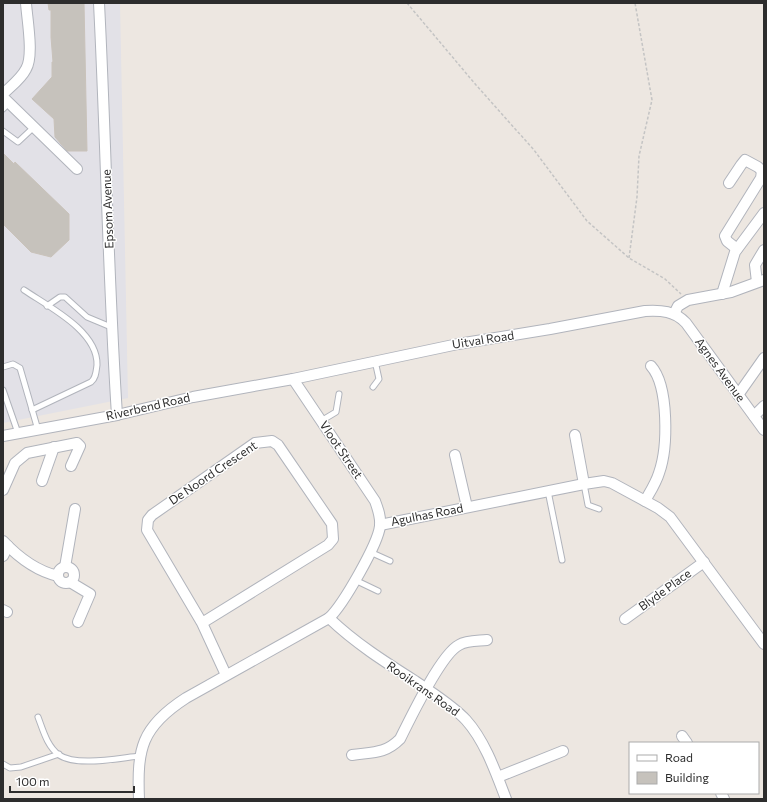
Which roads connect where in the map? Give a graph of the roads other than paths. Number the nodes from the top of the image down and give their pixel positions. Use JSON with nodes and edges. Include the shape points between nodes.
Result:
{"nodes":[{"id":1,"x":26,"y":3,"type":"edge"},
{"id":2,"x":100,"y":3,"type":"edge"},
{"id":3,"x":4,"y":101,"type":"edge"},
{"id":4,"x":34,"y":127,"type":"junction"},
{"id":5,"x":3,"y":131,"type":"edge"},
{"id":6,"x":77,"y":169,"type":"dead end"},
{"id":7,"x":729,"y":183,"type":"dead end"},
{"id":8,"x":764,"y":213,"type":"edge"},
{"id":9,"x":737,"y":249,"type":"junction"},
{"id":10,"x":764,"y":250,"type":"edge"},
{"id":11,"x":760,"y":281,"type":"edge"},
{"id":12,"x":24,"y":290,"type":"dead end"},
{"id":13,"x":722,"y":294,"type":"junction"},
{"id":14,"x":47,"y":306,"type":"junction"},
{"id":15,"x":674,"y":314,"type":"junction"},
{"id":16,"x":111,"y":327,"type":"junction"},
{"id":17,"x":764,"y":358,"type":"edge"},
{"id":18,"x":375,"y":361,"type":"junction"},
{"id":19,"x":651,"y":366,"type":"dead end"},
{"id":20,"x":3,"y":367,"type":"edge"},
{"id":21,"x":293,"y":379,"type":"junction"},
{"id":22,"x":373,"y":387,"type":"dead end"},
{"id":23,"x":3,"y":390,"type":"edge"},
{"id":24,"x":339,"y":394,"type":"dead end"},
{"id":25,"x":738,"y":395,"type":"junction"},
{"id":26,"x":764,"y":406,"type":"edge"},
{"id":27,"x":32,"y":410,"type":"junction"},
{"id":28,"x":117,"y":415,"type":"junction"},
{"id":29,"x":754,"y":416,"type":"junction"},
{"id":30,"x":321,"y":421,"type":"junction"},
{"id":31,"x":38,"y":430,"type":"junction"},
{"id":32,"x":764,"y":430,"type":"edge"},
{"id":33,"x":18,"y":433,"type":"junction"},
{"id":34,"x":575,"y":435,"type":"dead end"},
{"id":35,"x":3,"y":436,"type":"edge"},
{"id":36,"x":54,"y":447,"type":"junction"},
{"id":37,"x":455,"y":455,"type":"dead end"},
{"id":38,"x":72,"y":466,"type":"dead end"},
{"id":39,"x":42,"y":481,"type":"dead end"},
{"id":40,"x":584,"y":484,"type":"junction"},
{"id":41,"x":3,"y":490,"type":"edge"},
{"id":42,"x":548,"y":491,"type":"junction"},
{"id":43,"x":645,"y":501,"type":"junction"},
{"id":44,"x":467,"y":507,"type":"junction"},
{"id":45,"x":75,"y":509,"type":"dead end"},
{"id":46,"x":599,"y":509,"type":"dead end"},
{"id":47,"x":380,"y":525,"type":"junction"},
{"id":48,"x":6,"y":544,"type":"edge"},
{"id":49,"x":370,"y":552,"type":"junction"},
{"id":50,"x":3,"y":556,"type":"edge"},
{"id":51,"x":562,"y":560,"type":"dead end"},
{"id":52,"x":390,"y":561,"type":"dead end"},
{"id":53,"x":704,"y":562,"type":"junction"},
{"id":54,"x":65,"y":567,"type":"junction"},
{"id":55,"x":58,"y":576,"type":"junction"},
{"id":56,"x":354,"y":579,"type":"junction"},
{"id":57,"x":70,"y":582,"type":"junction"},
{"id":58,"x":378,"y":590,"type":"dead end"},
{"id":59,"x":329,"y":618,"type":"junction"},
{"id":60,"x":626,"y":619,"type":"dead end"},
{"id":61,"x":78,"y":622,"type":"dead end"},
{"id":62,"x":202,"y":623,"type":"junction"},
{"id":63,"x":487,"y":640,"type":"dead end"},
{"id":64,"x":764,"y":644,"type":"edge"},
{"id":65,"x":226,"y":675,"type":"junction"},
{"id":66,"x":426,"y":689,"type":"junction"},
{"id":67,"x":38,"y":717,"type":"dead end"},
{"id":68,"x":563,"y":751,"type":"dead end"},
{"id":69,"x":59,"y":754,"type":"junction"},
{"id":70,"x":352,"y":755,"type":"dead end"},
{"id":71,"x":140,"y":756,"type":"junction"},
{"id":72,"x":3,"y":764,"type":"edge"},
{"id":73,"x":498,"y":777,"type":"junction"},
{"id":74,"x":139,"y":799,"type":"edge"},
{"id":75,"x":506,"y":799,"type":"edge"}],
"edges":[{"from":1,"to":3,"type":"street","via":[[28,66]]},
{"from":2,"to":16,"type":"street","name":"Epsom Avenue"},
{"from":3,"to":4,"type":"street"},
{"from":4,"to":5,"type":"lane","via":[[18,142]]},
{"from":4,"to":6,"type":"street"},
{"from":7,"to":9,"type":"street","via":[[745,160],[762,172],[761,178],[725,236]]},
{"from":8,"to":9,"type":"street"},
{"from":9,"to":13,"type":"street","via":[[731,260]]},
{"from":10,"to":11,"type":"street","via":[[755,264],[754,271]]},
{"from":11,"to":13,"type":"street"},
{"from":12,"to":14,"type":"lane"},
{"from":13,"to":15,"type":"street","via":[[688,300],[678,306]]},
{"from":14,"to":16,"type":"lane","via":[[65,296],[87,317]]},
{"from":14,"to":27,"type":"lane","via":[[72,322],[89,341],[96,354],[96,370],[91,382]]},
{"from":15,"to":18,"type":"street","name":"Uitval Road","via":[[645,310]]},
{"from":15,"to":25,"type":"street","name":"Agnes Avenue","via":[[686,323]]},
{"from":16,"to":28,"type":"street","name":"Epsom Avenue"},
{"from":17,"to":25,"type":"street"},
{"from":18,"to":21,"type":"street","name":"Uitval Road"},
{"from":18,"to":22,"type":"lane","via":[[379,379]]},
{"from":19,"to":43,"type":"street","via":[[662,387],[665,444],[660,473]]},
{"from":20,"to":27,"type":"lane","via":[[13,364],[20,368]]},
{"from":21,"to":28,"type":"street","name":"Riverbend Road","via":[[193,397]]},
{"from":21,"to":30,"type":"street","name":"Vloot Street"},
{"from":23,"to":33,"type":"lane"},
{"from":24,"to":30,"type":"lane","via":[[336,412]]},
{"from":25,"to":29,"type":"street","name":"Agnes Avenue"},
{"from":26,"to":29,"type":"street"},
{"from":27,"to":31,"type":"lane"},
{"from":28,"to":31,"type":"street","name":"Riverbend Road"},
{"from":29,"to":32,"type":"street","name":"Agnes Avenue"},
{"from":30,"to":47,"type":"street","name":"Vloot Street","via":[[375,501]]},
{"from":31,"to":33,"type":"street","name":"Riverbend Road"},
{"from":33,"to":35,"type":"street","name":"Riverbend Road"},
{"from":34,"to":40,"type":"street"},
{"from":36,"to":38,"type":"street","via":[[74,443],[80,446]]},
{"from":36,"to":39,"type":"street"},
{"from":36,"to":41,"type":"street","via":[[27,453],[20,458],[15,463]]},
{"from":37,"to":44,"type":"street"},
{"from":40,"to":42,"type":"street","name":"Agulhas Road"},
{"from":40,"to":43,"type":"street","name":"Agulhas Road","via":[[612,482]]},
{"from":40,"to":46,"type":"lane","via":[[588,505]]},
{"from":42,"to":44,"type":"street","name":"Agulhas Road"},
{"from":42,"to":51,"type":"lane"},
{"from":43,"to":53,"type":"street","name":"Agulhas Road","via":[[670,517]]},
{"from":44,"to":47,"type":"street","name":"Agulhas Road"},
{"from":45,"to":54,"type":"street"},
{"from":47,"to":49,"type":"street","name":"Agulhas Road"},
{"from":48,"to":50,"type":"street"},
{"from":48,"to":55,"type":"street","via":[[21,558],[40,570]]},
{"from":49,"to":52,"type":"lane"},
{"from":49,"to":56,"type":"street","name":"Agulhas Road"},
{"from":53,"to":60,"type":"street","name":"Blyde Place"},
{"from":53,"to":64,"type":"street","name":"Agulhas Road"},
{"from":54,"to":55,"type":"street","via":[[59,570]]},
{"from":54,"to":57,"type":"street","via":[[71,568],[74,574]]},
{"from":55,"to":57,"type":"street","via":[[64,583]]},
{"from":56,"to":58,"type":"lane"},
{"from":56,"to":59,"type":"street","name":"Agulhas Road"},
{"from":57,"to":61,"type":"street","via":[[90,594]]},
{"from":59,"to":65,"type":"street","name":"Agulhas Road"},
{"from":59,"to":66,"type":"street","name":"Rooikrans Road","via":[[346,635]]},
{"from":62,"to":62,"type":"street","name":"De Noord Crescent","via":[[147,530],[148,520],[255,443],[272,440],[332,524],[333,539],[328,545]]},
{"from":62,"to":65,"type":"street","name":"De Noord Crescent"},
{"from":63,"to":66,"type":"street","via":[[465,642],[452,650]]},
{"from":65,"to":71,"type":"street","name":"Agulhas Road","via":[[186,698],[165,714],[143,743]]},
{"from":66,"to":70,"type":"street","via":[[400,739],[394,745],[388,750]]},
{"from":66,"to":73,"type":"street","name":"Rooikrans Road","via":[[467,721]]},
{"from":67,"to":69,"type":"lane","via":[[47,740]]},
{"from":68,"to":73,"type":"street"},
{"from":69,"to":71,"type":"lane","via":[[80,761]]},
{"from":69,"to":72,"type":"lane","via":[[21,767],[10,768]]},
{"from":71,"to":74,"type":"street","name":"Agulhas Road"},
{"from":73,"to":75,"type":"street","name":"Rooikrans Road"}]}
